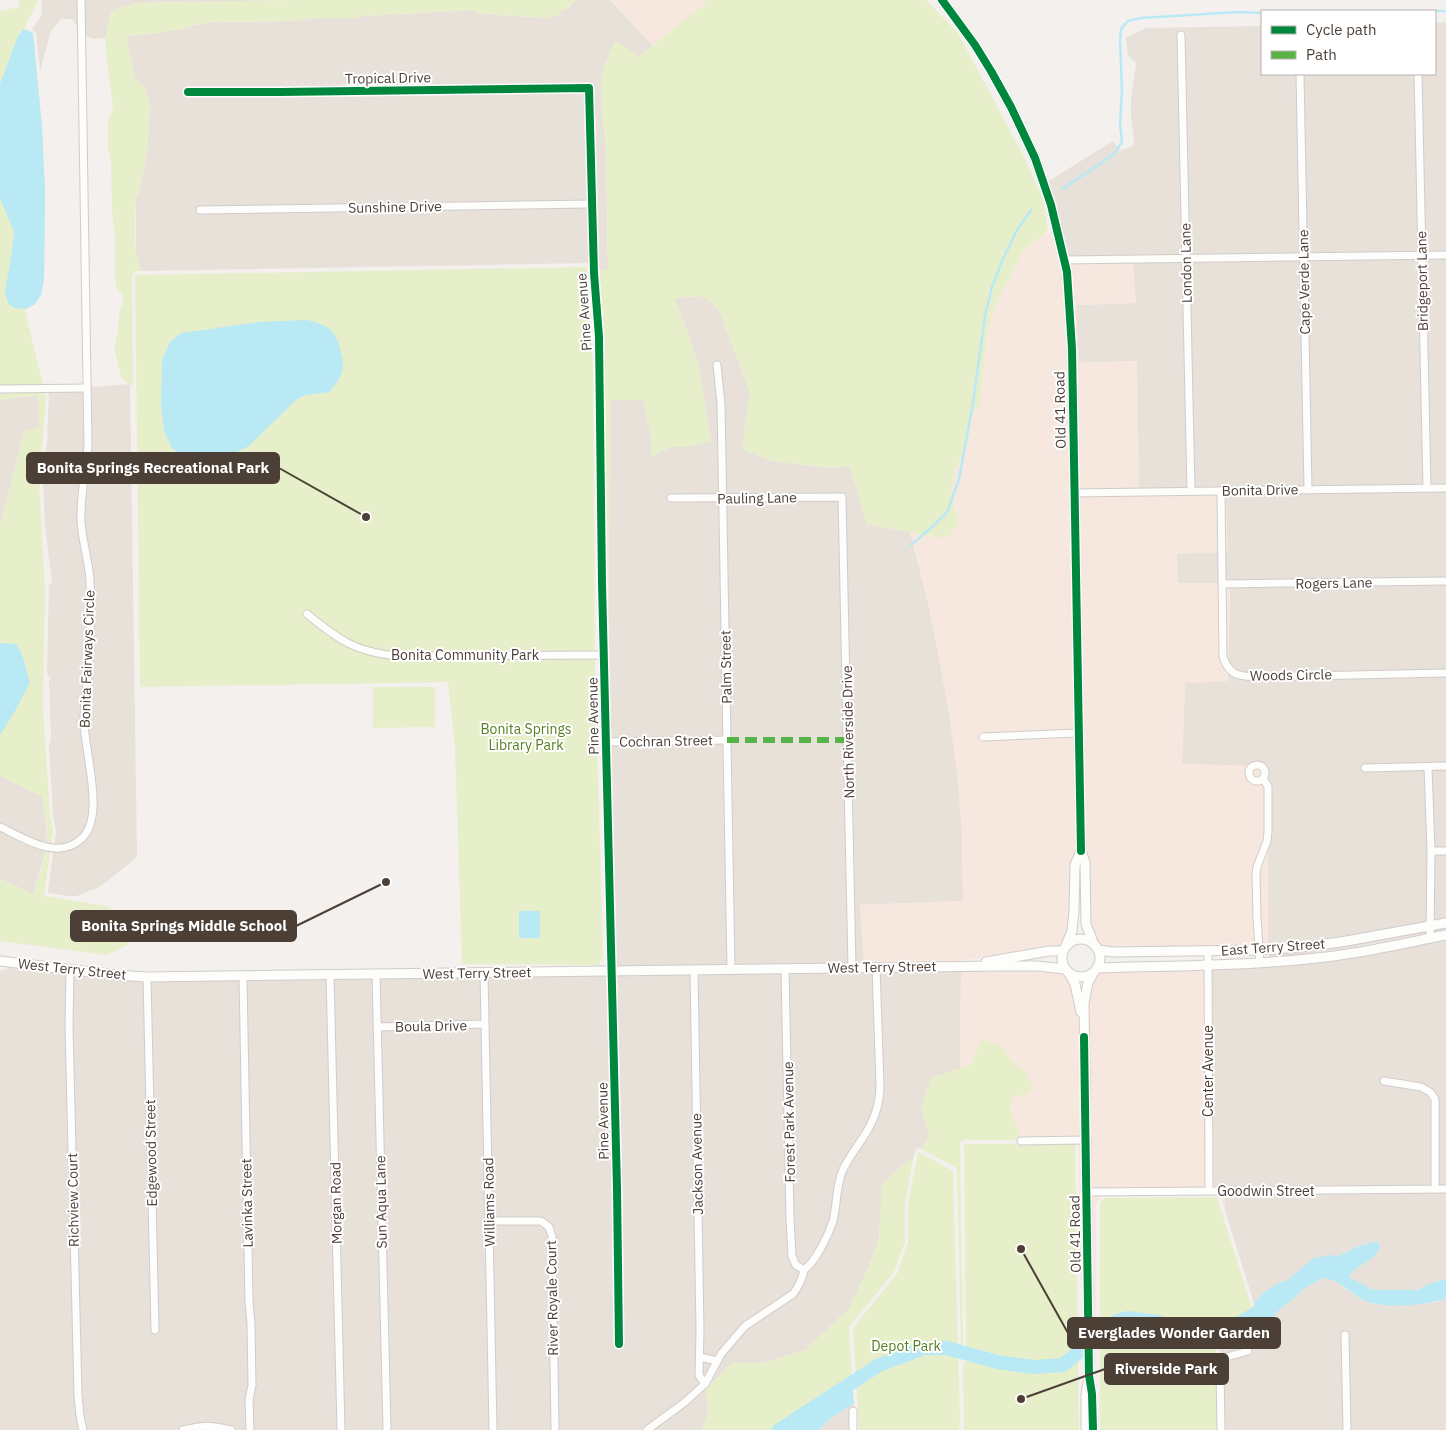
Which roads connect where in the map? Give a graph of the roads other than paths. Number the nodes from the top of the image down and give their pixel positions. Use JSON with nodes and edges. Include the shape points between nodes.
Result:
{"nodes":[{"id":1,"x":81,"y":0,"type":"edge"},
{"id":2,"x":942,"y":0,"type":"edge"},
{"id":3,"x":1181,"y":35,"type":"dead end"},
{"id":4,"x":1300,"y":75,"type":"edge"},
{"id":5,"x":1418,"y":75,"type":"edge"},
{"id":6,"x":589,"y":88,"type":"joint"},
{"id":7,"x":188,"y":92,"type":"dead end"},
{"id":8,"x":591,"y":204,"type":"junction"},
{"id":9,"x":200,"y":210,"type":"dead end"},
{"id":10,"x":1422,"y":255,"type":"junction"},
{"id":11,"x":1446,"y":255,"type":"edge"},
{"id":12,"x":1304,"y":257,"type":"junction"},
{"id":13,"x":1186,"y":259,"type":"junction"},
{"id":14,"x":1064,"y":260,"type":"junction"},
{"id":15,"x":717,"y":365,"type":"dead end"},
{"id":16,"x":86,"y":388,"type":"junction"},
{"id":17,"x":0,"y":389,"type":"edge"},
{"id":18,"x":1427,"y":488,"type":"junction"},
{"id":19,"x":1446,"y":488,"type":"edge"},
{"id":20,"x":1308,"y":489,"type":"junction"},
{"id":21,"x":1191,"y":491,"type":"junction"},
{"id":22,"x":1221,"y":491,"type":"junction"},
{"id":23,"x":1074,"y":493,"type":"junction"},
{"id":24,"x":842,"y":496,"type":"joint"},
{"id":25,"x":671,"y":498,"type":"dead end"},
{"id":26,"x":723,"y":498,"type":"junction"},
{"id":27,"x":1446,"y":581,"type":"edge"},
{"id":28,"x":1223,"y":584,"type":"junction"},
{"id":29,"x":308,"y":614,"type":"dead end"},
{"id":30,"x":604,"y":654,"type":"junction"},
{"id":31,"x":1446,"y":674,"type":"edge"},
{"id":32,"x":1078,"y":734,"type":"junction"},
{"id":33,"x":983,"y":737,"type":"dead end"},
{"id":34,"x":727,"y":740,"type":"junction"},
{"id":35,"x":606,"y":742,"type":"junction"},
{"id":36,"x":1446,"y":766,"type":"edge"},
{"id":37,"x":1428,"y":767,"type":"junction"},
{"id":38,"x":1365,"y":768,"type":"dead end"},
{"id":39,"x":1263,"y":779,"type":"dead end"},
{"id":40,"x":0,"y":828,"type":"edge"},
{"id":41,"x":1081,"y":851,"type":"junction"},
{"id":42,"x":1431,"y":851,"type":"junction"},
{"id":43,"x":1446,"y":851,"type":"edge"},
{"id":44,"x":1446,"y":923,"type":"edge"},
{"id":45,"x":1431,"y":925,"type":"junction"},
{"id":46,"x":1446,"y":935,"type":"edge"},
{"id":47,"x":1430,"y":938,"type":"junction"},
{"id":48,"x":1096,"y":947,"type":"junction"},
{"id":49,"x":1064,"y":948,"type":"junction"},
{"id":50,"x":1259,"y":950,"type":"junction"},
{"id":51,"x":1208,"y":951,"type":"junction"},
{"id":52,"x":0,"y":961,"type":"edge"},
{"id":53,"x":1260,"y":963,"type":"junction"},
{"id":54,"x":1208,"y":964,"type":"junction"},
{"id":55,"x":954,"y":966,"type":"junction"},
{"id":56,"x":876,"y":967,"type":"junction"},
{"id":57,"x":852,"y":968,"type":"junction"},
{"id":58,"x":786,"y":969,"type":"junction"},
{"id":59,"x":70,"y":970,"type":"junction"},
{"id":60,"x":694,"y":970,"type":"junction"},
{"id":61,"x":731,"y":970,"type":"junction"},
{"id":62,"x":1095,"y":970,"type":"junction"},
{"id":63,"x":1067,"y":971,"type":"junction"},
{"id":64,"x":611,"y":972,"type":"junction"},
{"id":65,"x":484,"y":973,"type":"junction"},
{"id":66,"x":376,"y":974,"type":"junction"},
{"id":67,"x":330,"y":975,"type":"junction"},
{"id":68,"x":243,"y":976,"type":"junction"},
{"id":69,"x":147,"y":977,"type":"junction"},
{"id":70,"x":485,"y":1024,"type":"junction"},
{"id":71,"x":377,"y":1027,"type":"junction"},
{"id":72,"x":1084,"y":1037,"type":"junction"},
{"id":73,"x":1384,"y":1081,"type":"dead end"},
{"id":74,"x":1085,"y":1140,"type":"junction"},
{"id":75,"x":1021,"y":1141,"type":"dead end"},
{"id":76,"x":1436,"y":1189,"type":"junction"},
{"id":77,"x":1446,"y":1189,"type":"edge"},
{"id":78,"x":1209,"y":1191,"type":"junction"},
{"id":79,"x":1086,"y":1192,"type":"junction"},
{"id":80,"x":489,"y":1221,"type":"junction"},
{"id":81,"x":804,"y":1270,"type":"junction"},
{"id":82,"x":155,"y":1330,"type":"dead end"},
{"id":83,"x":1345,"y":1335,"type":"dead end"},
{"id":84,"x":618,"y":1344,"type":"dead end"},
{"id":85,"x":1248,"y":1351,"type":"dead end"},
{"id":86,"x":700,"y":1357,"type":"junction"},
{"id":87,"x":717,"y":1361,"type":"junction"},
{"id":88,"x":1089,"y":1375,"type":"junction"},
{"id":89,"x":705,"y":1384,"type":"junction"},
{"id":90,"x":853,"y":1411,"type":"dead end"},
{"id":91,"x":83,"y":1430,"type":"edge"},
{"id":92,"x":184,"y":1430,"type":"edge"},
{"id":93,"x":231,"y":1430,"type":"edge"},
{"id":94,"x":250,"y":1430,"type":"edge"},
{"id":95,"x":341,"y":1430,"type":"edge"},
{"id":96,"x":386,"y":1430,"type":"edge"},
{"id":97,"x":493,"y":1430,"type":"edge"},
{"id":98,"x":555,"y":1430,"type":"edge"},
{"id":99,"x":647,"y":1430,"type":"edge"},
{"id":100,"x":854,"y":1430,"type":"edge"},
{"id":101,"x":1086,"y":1430,"type":"edge"},
{"id":102,"x":1093,"y":1430,"type":"edge"},
{"id":103,"x":1221,"y":1430,"type":"edge"},
{"id":104,"x":1347,"y":1430,"type":"edge"}],
"edges":[{"from":1,"to":16,"type":"street","name":"Bonita Fairways Circle"},
{"from":2,"to":14,"type":"street","name":"Old 41 Road","via":[[975,45],[1027,138],[1051,205]]},
{"from":3,"to":13,"type":"street","name":"London Lane"},
{"from":4,"to":12,"type":"street","name":"Cape Verde Lane"},
{"from":5,"to":10,"type":"street","name":"Bridgeport Lane"},
{"from":6,"to":7,"type":"street","name":"Tropical Drive"},
{"from":6,"to":8,"type":"street","name":"Pine Avenue"},
{"from":8,"to":9,"type":"street","name":"Sunshine Drive"},
{"from":8,"to":30,"type":"street","name":"Pine Avenue","via":[[599,337]]},
{"from":10,"to":11,"type":"street"},
{"from":10,"to":12,"type":"street"},
{"from":10,"to":18,"type":"street","name":"Bridgeport Lane"},
{"from":12,"to":13,"type":"street"},
{"from":12,"to":20,"type":"street","name":"Cape Verde Lane"},
{"from":13,"to":14,"type":"street"},
{"from":13,"to":21,"type":"street","name":"London Lane"},
{"from":14,"to":23,"type":"street","name":"Old 41 Road","via":[[1071,314]]},
{"from":15,"to":26,"type":"street","name":"Palm Street","via":[[722,404]]},
{"from":16,"to":17,"type":"street"},
{"from":16,"to":40,"type":"street","name":"Bonita Fairways Circle","via":[[88,445],[81,520],[90,582],[90,654],[84,718],[91,773],[91,822],[82,838],[57,849]]},
{"from":18,"to":19,"type":"street","name":"Bonita Drive"},
{"from":18,"to":20,"type":"street","name":"Bonita Drive"},
{"from":20,"to":22,"type":"street","name":"Bonita Drive"},
{"from":21,"to":22,"type":"street","name":"Bonita Drive"},
{"from":21,"to":23,"type":"street","name":"Bonita Drive"},
{"from":22,"to":28,"type":"street","name":"Woods Circle"},
{"from":23,"to":32,"type":"street","name":"Old 41 Road"},
{"from":24,"to":26,"type":"street","name":"Pauling Lane"},
{"from":24,"to":57,"type":"street","name":"North Riverside Drive"},
{"from":25,"to":26,"type":"street","name":"Pauling Lane"},
{"from":26,"to":34,"type":"street","name":"Palm Street"},
{"from":27,"to":28,"type":"street","name":"Rogers Lane"},
{"from":28,"to":31,"type":"street","name":"Woods Circle","via":[[1224,658],[1233,673],[1241,676]]},
{"from":29,"to":30,"type":"street","name":"Bonita Community Park","via":[[350,645],[385,655]]},
{"from":30,"to":35,"type":"street","name":"Pine Avenue"},
{"from":32,"to":33,"type":"street"},
{"from":32,"to":41,"type":"street","name":"Old 41 Road"},
{"from":34,"to":35,"type":"street","name":"Cochran Street"},
{"from":34,"to":61,"type":"street","name":"Palm Street"},
{"from":35,"to":64,"type":"street","name":"Pine Avenue"},
{"from":36,"to":37,"type":"street"},
{"from":37,"to":38,"type":"street"},
{"from":37,"to":42,"type":"street"},
{"from":39,"to":50,"type":"street","via":[[1268,786],[1268,832],[1256,876]]},
{"from":41,"to":48,"type":"street","name":"Old 41 Road","via":[[1085,862],[1086,924]]},
{"from":41,"to":49,"type":"street","name":"Old 41 Road","via":[[1076,865],[1072,931]]},
{"from":42,"to":43,"type":"street"},
{"from":42,"to":45,"type":"street"},
{"from":44,"to":45,"type":"street","name":"East Terry Street"},
{"from":45,"to":47,"type":"street"},
{"from":45,"to":50,"type":"street","name":"East Terry Street","via":[[1321,945]]},
{"from":46,"to":47,"type":"street","name":"East Terry Street"},
{"from":47,"to":53,"type":"street","name":"East Terry Street","via":[[1340,955]]},
{"from":48,"to":49,"type":"street","via":[[1077,939]]},
{"from":48,"to":51,"type":"street","name":"East Terry Street","via":[[1113,952]]},
{"from":48,"to":62,"type":"street","via":[[1100,956]]},
{"from":49,"to":55,"type":"street","name":"West Terry Street"},
{"from":49,"to":63,"type":"street","via":[[1061,957]]},
{"from":50,"to":51,"type":"street","name":"East Terry Street"},
{"from":50,"to":53,"type":"street"},
{"from":51,"to":54,"type":"street","name":"Center Avenue"},
{"from":52,"to":59,"type":"street","name":"West Terry Street"},
{"from":53,"to":54,"type":"street","name":"East Terry Street"},
{"from":54,"to":62,"type":"street","name":"East Terry Street"},
{"from":54,"to":78,"type":"street","name":"Center Avenue"},
{"from":55,"to":56,"type":"street","name":"West Terry Street"},
{"from":55,"to":63,"type":"street","name":"West Terry Street","via":[[1037,966]]},
{"from":56,"to":57,"type":"street","name":"West Terry Street"},
{"from":56,"to":81,"type":"street","via":[[879,1102],[873,1120],[842,1173],[830,1229]]},
{"from":57,"to":58,"type":"street","name":"West Terry Street"},
{"from":58,"to":61,"type":"street","name":"West Terry Street"},
{"from":58,"to":81,"type":"street","name":"Forest Park Avenue","via":[[792,1256],[796,1265]]},
{"from":59,"to":69,"type":"street","name":"West Terry Street"},
{"from":59,"to":91,"type":"street","name":"Richview Court","via":[[78,1395]]},
{"from":60,"to":61,"type":"street","name":"West Terry Street"},
{"from":60,"to":64,"type":"street","name":"West Terry Street"},
{"from":60,"to":86,"type":"street","name":"Jackson Avenue"},
{"from":62,"to":63,"type":"street","via":[[1081,977]]},
{"from":62,"to":72,"type":"street","name":"Old 41 Road","via":[[1088,983],[1084,1003]]},
{"from":63,"to":72,"type":"street","name":"Old 41 Road","via":[[1075,984]]},
{"from":64,"to":65,"type":"street","name":"West Terry Street"},
{"from":64,"to":84,"type":"street","name":"Pine Avenue"},
{"from":65,"to":66,"type":"street","name":"West Terry Street"},
{"from":65,"to":70,"type":"street","name":"Williams Road"},
{"from":66,"to":67,"type":"street","name":"West Terry Street"},
{"from":66,"to":71,"type":"street","name":"Sun Aqua Lane"},
{"from":67,"to":68,"type":"street","name":"West Terry Street"},
{"from":67,"to":95,"type":"street","name":"Morgan Road"},
{"from":68,"to":69,"type":"street","name":"West Terry Street"},
{"from":68,"to":94,"type":"street","name":"Lavinka Street","via":[[252,1376]]},
{"from":69,"to":82,"type":"street","name":"Edgewood Street"},
{"from":70,"to":71,"type":"street","name":"Boula Drive"},
{"from":70,"to":80,"type":"street","name":"Williams Road"},
{"from":71,"to":96,"type":"street","name":"Sun Aqua Lane"},
{"from":72,"to":74,"type":"street","name":"Old 41 Road"},
{"from":73,"to":76,"type":"street","via":[[1421,1088],[1435,1099]]},
{"from":74,"to":75,"type":"street"},
{"from":74,"to":79,"type":"street","name":"Old 41 Road"},
{"from":76,"to":77,"type":"street","name":"Goodwin Street"},
{"from":76,"to":78,"type":"street","name":"Goodwin Street"},
{"from":78,"to":79,"type":"street","name":"Goodwin Street"},
{"from":79,"to":88,"type":"street","name":"Old 41 Road"},
{"from":80,"to":97,"type":"street","name":"Williams Road"},
{"from":80,"to":98,"type":"street","name":"River Royale Court","via":[[541,1221],[549,1227],[552,1236]]},
{"from":81,"to":87,"type":"street","via":[[793,1294],[745,1326]]},
{"from":83,"to":104,"type":"street"},
{"from":85,"to":103,"type":"street","via":[[1223,1358],[1220,1367]]},
{"from":86,"to":87,"type":"street"},
{"from":86,"to":89,"type":"street","name":"Jackson Avenue","via":[[699,1375]]},
{"from":87,"to":89,"type":"street"},
{"from":88,"to":101,"type":"street","name":"Old 41 Road"},
{"from":88,"to":102,"type":"street","name":"Old 41 Road"},
{"from":89,"to":99,"type":"street"},
{"from":90,"to":100,"type":"street"},
{"from":92,"to":93,"type":"street","via":[[204,1426]]}]}
